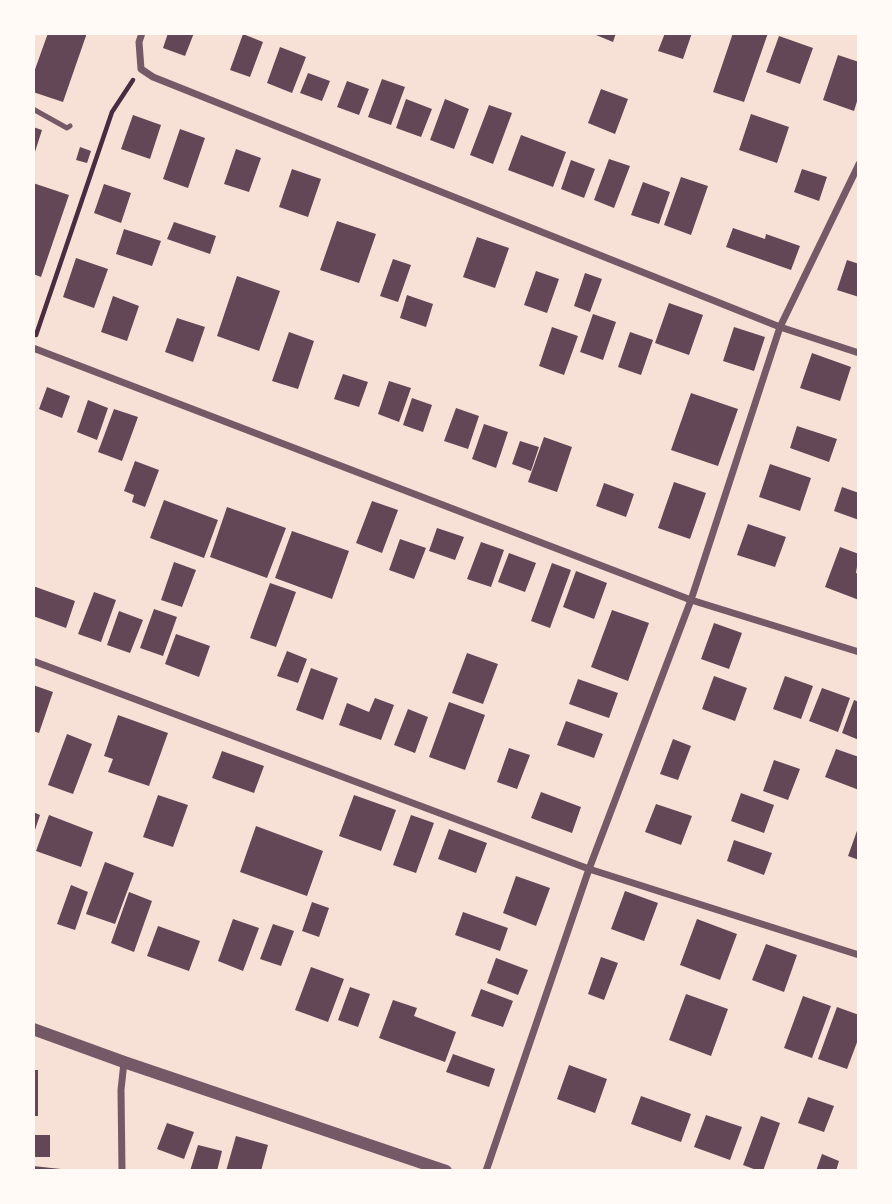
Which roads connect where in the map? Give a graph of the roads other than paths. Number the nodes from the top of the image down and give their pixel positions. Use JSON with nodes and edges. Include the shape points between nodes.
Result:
{"nodes":[{"id":1,"x":142,"y":33,"type":"edge"},
{"id":2,"x":33,"y":109,"type":"edge"},
{"id":3,"x":70,"y":126,"type":"dead end"},
{"id":4,"x":859,"y":164,"type":"edge"},
{"id":5,"x":780,"y":327,"type":"junction"},
{"id":6,"x":33,"y":348,"type":"edge"},
{"id":7,"x":859,"y":353,"type":"edge"},
{"id":8,"x":691,"y":600,"type":"junction"},
{"id":9,"x":859,"y":652,"type":"edge"},
{"id":10,"x":33,"y":661,"type":"edge"},
{"id":11,"x":589,"y":869,"type":"junction"},
{"id":12,"x":859,"y":955,"type":"edge"},
{"id":13,"x":33,"y":1029,"type":"edge"},
{"id":14,"x":124,"y":1062,"type":"junction"},
{"id":15,"x":122,"y":1171,"type":"edge"},
{"id":16,"x":446,"y":1171,"type":"edge"},
{"id":17,"x":485,"y":1171,"type":"edge"}],
"edges":[{"from":1,"to":5,"type":"street","via":[[141,69],[153,77]]},
{"from":2,"to":3,"type":"lane"},
{"from":4,"to":5,"type":"street"},
{"from":5,"to":7,"type":"street"},
{"from":5,"to":8,"type":"street"},
{"from":6,"to":8,"type":"street"},
{"from":8,"to":9,"type":"street"},
{"from":8,"to":11,"type":"street"},
{"from":10,"to":11,"type":"street"},
{"from":11,"to":12,"type":"street"},
{"from":11,"to":17,"type":"street"},
{"from":13,"to":14,"type":"street"},
{"from":14,"to":15,"type":"street"},
{"from":14,"to":16,"type":"street"}]}
